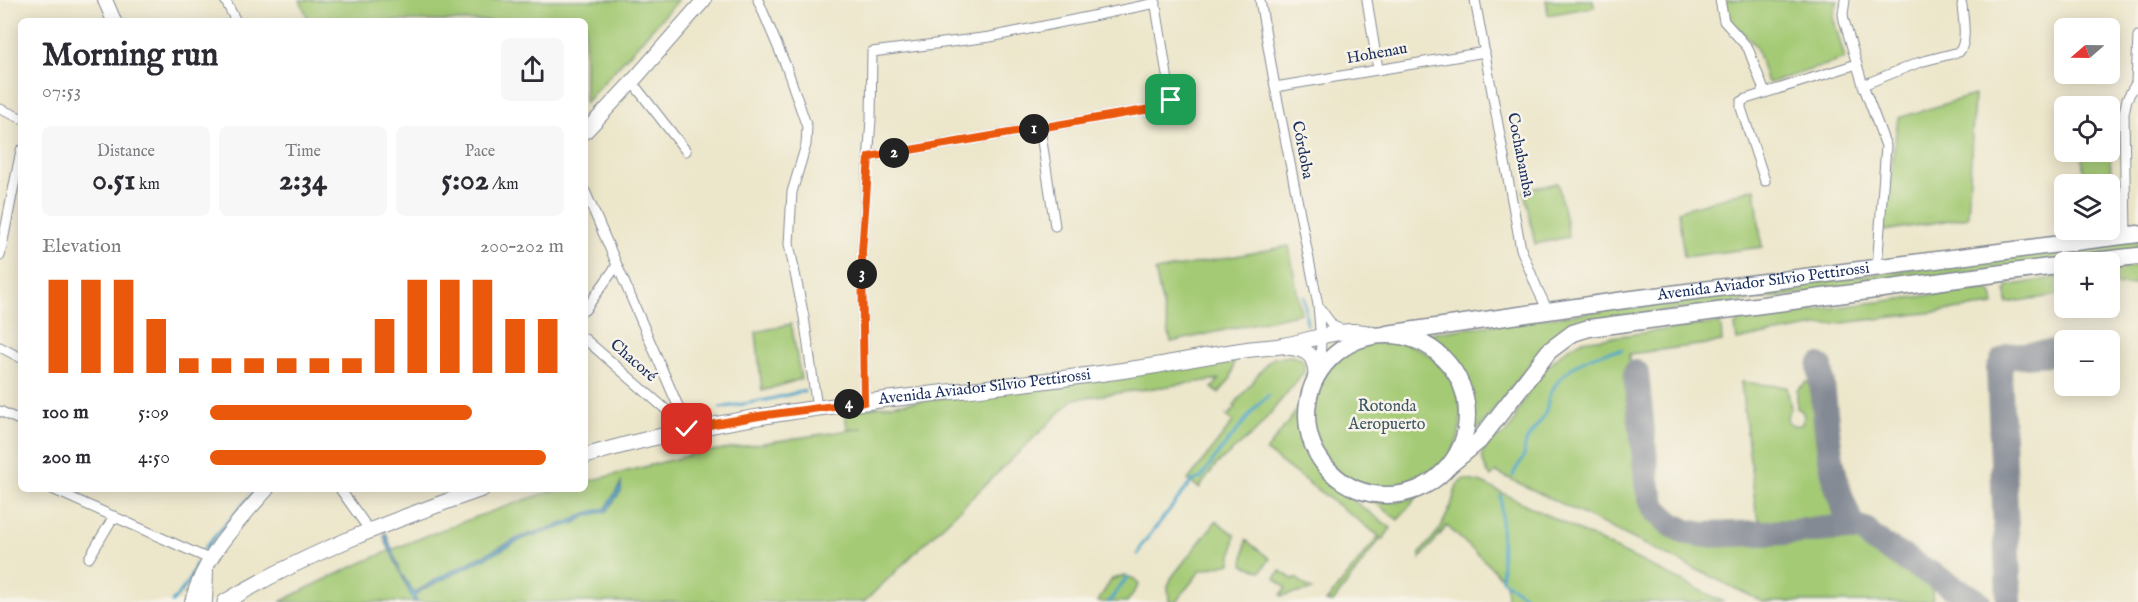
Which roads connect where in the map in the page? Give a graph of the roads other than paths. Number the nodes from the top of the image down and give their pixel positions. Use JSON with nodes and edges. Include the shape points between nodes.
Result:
{"nodes":[{"id":1,"x":225,"y":0,"type":"edge"},
{"id":2,"x":704,"y":0,"type":"edge"},
{"id":3,"x":758,"y":0,"type":"edge"},
{"id":4,"x":1260,"y":0,"type":"edge"},
{"id":5,"x":1367,"y":0,"type":"edge"},
{"id":6,"x":1475,"y":0,"type":"edge"},
{"id":7,"x":1719,"y":0,"type":"edge"},
{"id":8,"x":1845,"y":0,"type":"edge"},
{"id":9,"x":107,"y":1,"type":"edge"},
{"id":10,"x":1155,"y":2,"type":"edge"},
{"id":11,"x":1962,"y":5,"type":"dead end"},
{"id":12,"x":113,"y":18,"type":"edge"},
{"id":13,"x":234,"y":18,"type":"edge"},
{"id":14,"x":2138,"y":36,"type":"edge"},
{"id":15,"x":1485,"y":52,"type":"junction"},
{"id":16,"x":1857,"y":64,"type":"junction"},
{"id":17,"x":1378,"y":69,"type":"junction"},
{"id":18,"x":633,"y":82,"type":"junction"},
{"id":19,"x":1863,"y":85,"type":"junction"},
{"id":20,"x":1275,"y":87,"type":"junction"},
{"id":21,"x":1765,"y":93,"type":"junction"},
{"id":22,"x":0,"y":109,"type":"edge"},
{"id":23,"x":18,"y":117,"type":"edge"},
{"id":24,"x":1040,"y":128,"type":"junction"},
{"id":25,"x":588,"y":129,"type":"edge"},
{"id":26,"x":686,"y":151,"type":"dead end"},
{"id":27,"x":869,"y":157,"type":"junction"},
{"id":28,"x":18,"y":165,"type":"edge"},
{"id":29,"x":1765,"y":181,"type":"dead end"},
{"id":30,"x":588,"y":198,"type":"edge"},
{"id":31,"x":1055,"y":226,"type":"dead end"},
{"id":32,"x":2132,"y":234,"type":"edge"},
{"id":33,"x":0,"y":256,"type":"edge"},
{"id":34,"x":2138,"y":256,"type":"edge"},
{"id":35,"x":2120,"y":258,"type":"edge"},
{"id":36,"x":617,"y":265,"type":"junction"},
{"id":37,"x":2054,"y":266,"type":"edge"},
{"id":38,"x":1877,"y":267,"type":"junction"},
{"id":39,"x":1318,"y":305,"type":"junction"},
{"id":40,"x":588,"y":306,"type":"edge"},
{"id":41,"x":1548,"y":310,"type":"junction"},
{"id":42,"x":1350,"y":333,"type":"junction"},
{"id":43,"x":1380,"y":334,"type":"junction"},
{"id":44,"x":1321,"y":336,"type":"junction"},
{"id":45,"x":588,"y":342,"type":"edge"},
{"id":46,"x":1281,"y":346,"type":"junction"},
{"id":47,"x":0,"y":347,"type":"edge"},
{"id":48,"x":18,"y":356,"type":"edge"},
{"id":49,"x":1318,"y":375,"type":"junction"},
{"id":50,"x":864,"y":402,"type":"junction"},
{"id":51,"x":817,"y":408,"type":"junction"},
{"id":52,"x":0,"y":411,"type":"edge"},
{"id":53,"x":18,"y":420,"type":"edge"},
{"id":54,"x":687,"y":429,"type":"junction"},
{"id":55,"x":588,"y":455,"type":"edge"},
{"id":56,"x":1451,"y":464,"type":"junction"},
{"id":57,"x":59,"y":492,"type":"edge"},
{"id":58,"x":265,"y":492,"type":"edge"},
{"id":59,"x":342,"y":492,"type":"edge"},
{"id":60,"x":474,"y":492,"type":"edge"},
{"id":61,"x":114,"y":516,"type":"junction"},
{"id":62,"x":370,"y":531,"type":"junction"},
{"id":63,"x":89,"y":558,"type":"dead end"},
{"id":64,"x":208,"y":561,"type":"junction"},
{"id":65,"x":192,"y":602,"type":"edge"},
{"id":66,"x":205,"y":602,"type":"edge"},
{"id":67,"x":225,"y":602,"type":"edge"}],
"edges":[{"from":1,"to":13,"type":"street"},
{"from":2,"to":18,"type":"main road"},
{"from":3,"to":51,"type":"street","via":[[807,127],[806,145],[792,192],[789,244]]},
{"from":4,"to":20,"type":"street","name":"Córdoba"},
{"from":5,"to":17,"type":"street"},
{"from":6,"to":15,"type":"street","name":"Cochabamba"},
{"from":7,"to":21,"type":"street","via":[[1724,21],[1748,48]]},
{"from":8,"to":16,"type":"street","via":[[1843,14]]},
{"from":9,"to":12,"type":"main road"},
{"from":10,"to":24,"type":"street","via":[[1171,100],[1168,106]]},
{"from":10,"to":27,"type":"street","via":[[990,37],[873,51]]},
{"from":11,"to":19,"type":"street","via":[[1963,41],[1959,52],[1920,62]]},
{"from":14,"to":32,"type":"street","via":[[2136,83],[2124,113]]},
{"from":15,"to":17,"type":"street","name":"Hohenau"},
{"from":15,"to":41,"type":"street","name":"Cochabamba","via":[[1521,249]]},
{"from":16,"to":19,"type":"street"},
{"from":16,"to":21,"type":"street"},
{"from":17,"to":20,"type":"street","name":"Hohenau"},
{"from":18,"to":25,"type":"main road"},
{"from":18,"to":26,"type":"street"},
{"from":19,"to":38,"type":"street","via":[[1886,146]]},
{"from":20,"to":39,"type":"street","name":"Córdoba"},
{"from":21,"to":29,"type":"street","via":[[1741,102],[1741,108]]},
{"from":22,"to":23,"type":"street"},
{"from":24,"to":27,"type":"street"},
{"from":24,"to":31,"type":"street"},
{"from":27,"to":50,"type":"street","via":[[862,252]]},
{"from":28,"to":33,"type":"street"},
{"from":30,"to":36,"type":"street"},
{"from":32,"to":38,"type":"highway","name":"Avenida Aviador Silvio Pettirossi"},
{"from":34,"to":35,"type":"highway"},
{"from":36,"to":40,"type":"street"},
{"from":36,"to":54,"type":"street"},
{"from":37,"to":56,"type":"highway","name":"Avenida Aviador Silvio Pettirossi","via":[[1573,333],[1549,351],[1479,441]]},
{"from":38,"to":41,"type":"highway","name":"Avenida Aviador Silvio Pettirossi"},
{"from":39,"to":42,"type":"street","name":"Córdoba","via":[[1333,326]]},
{"from":39,"to":44,"type":"street","name":"Córdoba"},
{"from":41,"to":43,"type":"highway","name":"Avenida Aviador Silvio Pettirossi"},
{"from":42,"to":43,"type":"main road","name":"Avenida Aviador Silvio Pettirossi"},
{"from":42,"to":44,"type":"main road","name":"Avenida Aviador Silvio Pettirossi"},
{"from":43,"to":49,"type":"highway","via":[[1340,349]]},
{"from":43,"to":56,"type":"highway","via":[[1417,340],[1451,365],[1467,404],[1467,425],[1462,446]]},
{"from":44,"to":46,"type":"main road","name":"Avenida Aviador Silvio Pettirossi"},
{"from":44,"to":49,"type":"street","name":"Córdoba"},
{"from":45,"to":54,"type":"street","name":"Chacoré"},
{"from":46,"to":49,"type":"main road","name":"Avenida Aviador Silvio Pettirossi","via":[[1302,348],[1309,353]]},
{"from":46,"to":50,"type":"main road","name":"Avenida Aviador Silvio Pettirossi","via":[[1058,379]]},
{"from":47,"to":48,"type":"street"},
{"from":49,"to":56,"type":"highway","via":[[1309,399],[1310,437],[1329,470],[1344,482],[1378,495],[1396,495],[1430,483]]},
{"from":50,"to":51,"type":"main road","name":"Avenida Aviador Silvio Pettirossi"},
{"from":51,"to":54,"type":"main road","name":"Avenida Aviador Silvio Pettirossi"},
{"from":52,"to":53,"type":"street"},
{"from":54,"to":55,"type":"main road","name":"Avenida Aviador Silvio Pettirossi"},
{"from":57,"to":61,"type":"street"},
{"from":58,"to":64,"type":"main road"},
{"from":59,"to":62,"type":"street"},
{"from":60,"to":62,"type":"main road"},
{"from":61,"to":63,"type":"street"},
{"from":61,"to":64,"type":"street"},
{"from":62,"to":67,"type":"main road","via":[[291,564]]},
{"from":64,"to":65,"type":"main road"},
{"from":64,"to":66,"type":"main road"}]}
